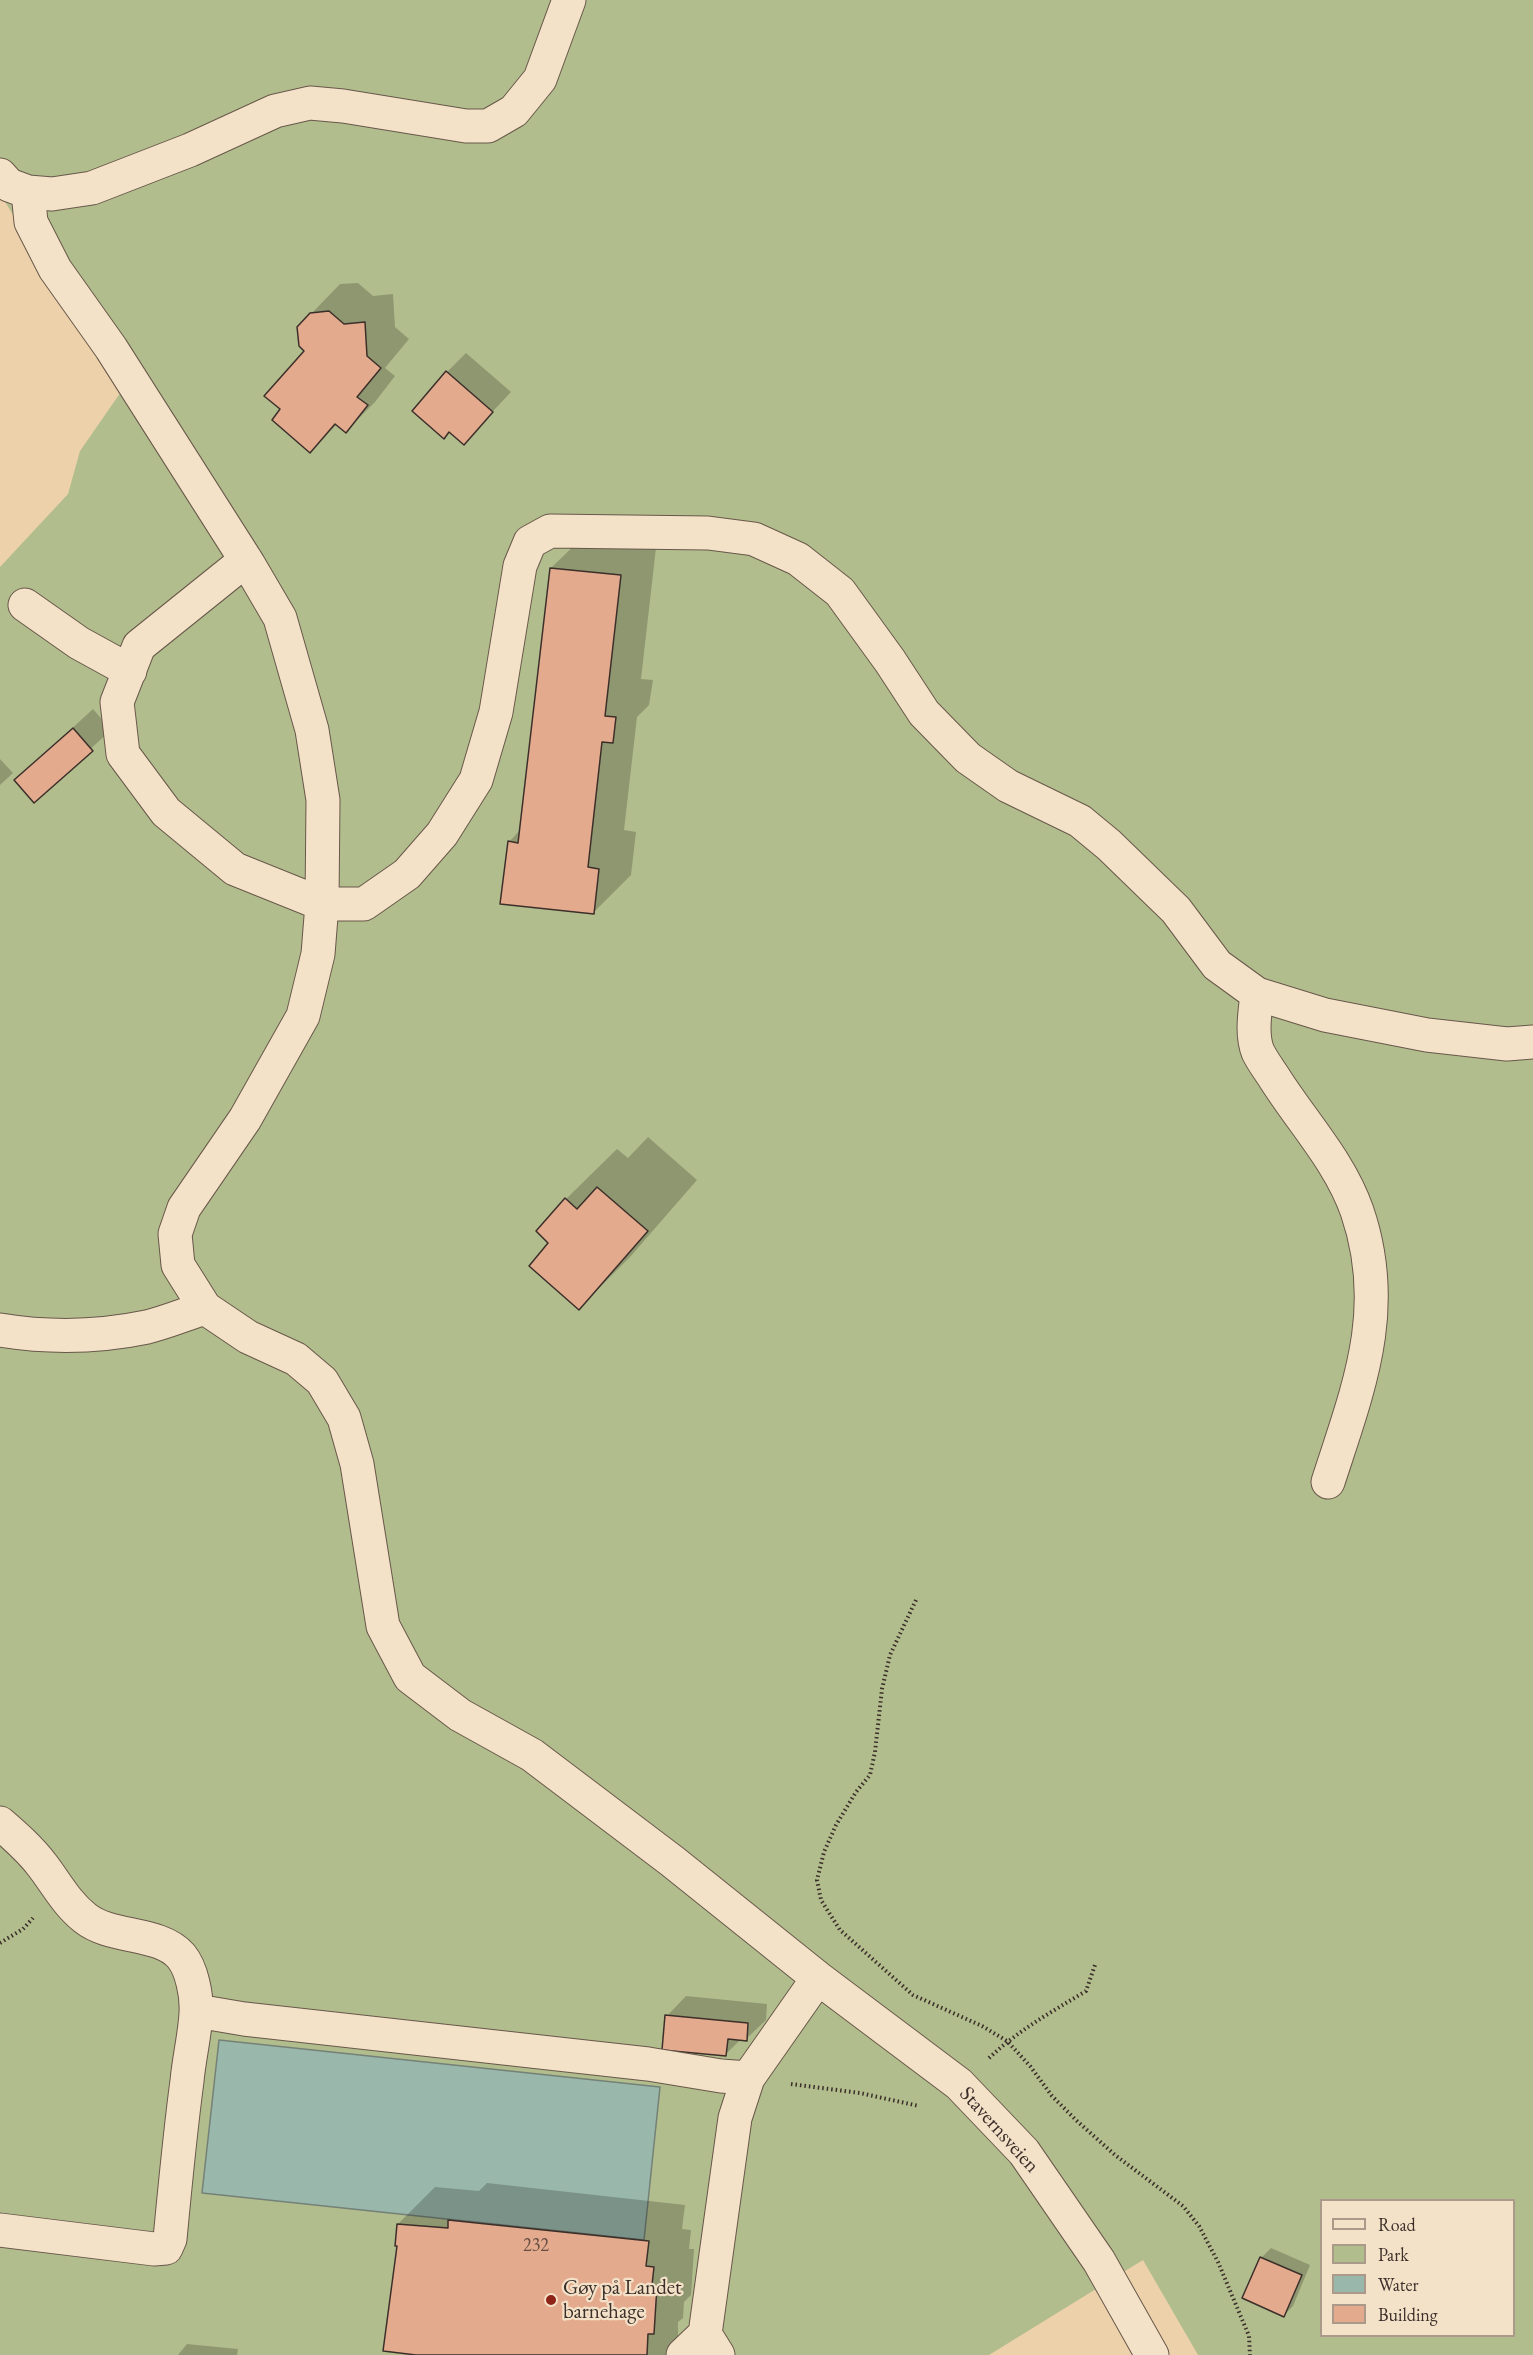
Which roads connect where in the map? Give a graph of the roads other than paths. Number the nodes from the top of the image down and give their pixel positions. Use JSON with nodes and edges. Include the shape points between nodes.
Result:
{"nodes":[{"id":1,"x":569,"y":0,"type":"edge"},
{"id":2,"x":0,"y":175,"type":"edge"},
{"id":3,"x":28,"y":192,"type":"junction"},
{"id":4,"x":246,"y":560,"type":"junction"},
{"id":5,"x":25,"y":605,"type":"dead end"},
{"id":6,"x":130,"y":670,"type":"junction"},
{"id":7,"x":322,"y":904,"type":"junction"},
{"id":8,"x":1257,"y":994,"type":"junction"},
{"id":9,"x":1533,"y":1042,"type":"edge"},
{"id":10,"x":205,"y":1308,"type":"junction"},
{"id":11,"x":0,"y":1330,"type":"edge"},
{"id":12,"x":1328,"y":1482,"type":"dead end"},
{"id":13,"x":0,"y":1823,"type":"edge"},
{"id":14,"x":818,"y":1978,"type":"junction"},
{"id":15,"x":197,"y":2011,"type":"junction"},
{"id":16,"x":748,"y":2078,"type":"junction"},
{"id":17,"x":0,"y":2230,"type":"edge"},
{"id":18,"x":702,"y":2348,"type":"edge"},
{"id":19,"x":1152,"y":2355,"type":"edge"}],
"edges":[{"from":1,"to":3,"type":"street","via":[[540,79],[514,111],[488,126],[310,103],[275,111],[92,188],[52,194]]},
{"from":2,"to":3,"type":"street","via":[[9,185]]},
{"from":3,"to":4,"type":"street","via":[[31,222],[55,269],[111,348]]},
{"from":4,"to":6,"type":"street","via":[[139,646]]},
{"from":4,"to":7,"type":"street","via":[[280,618],[312,730],[323,800]]},
{"from":5,"to":6,"type":"street","via":[[79,643]]},
{"from":6,"to":7,"type":"street","via":[[117,702],[123,754],[165,812],[235,869]]},
{"from":7,"to":8,"type":"street","via":[[364,904],[407,874],[442,834],[476,780],[495,712],[520,566],[530,542],[550,531],[708,533],[754,539],[798,559],[840,592],[924,713],[968,758],[1008,786],[1080,821],[1176,910],[1217,965]]},
{"from":7,"to":10,"type":"street","via":[[318,954],[303,1016],[245,1119],[184,1208],[175,1234],[178,1265]]},
{"from":8,"to":9,"type":"street","via":[[1325,1016],[1427,1035],[1507,1044]]},
{"from":8,"to":12,"type":"street","via":[[1253,1022],[1258,1051],[1336,1167],[1357,1210],[1368,1252],[1372,1294],[1364,1371]]},
{"from":10,"to":11,"type":"street","via":[[149,1326],[93,1336]]},
{"from":10,"to":14,"type":"street","name":"Stavernsveien","via":[[248,1337],[296,1359],[322,1381],[344,1418],[357,1464],[382,1626],[410,1677],[460,1715],[532,1755]]},
{"from":13,"to":15,"type":"street","via":[[21,1841],[86,1919],[167,1946],[181,1957],[193,1984]]},
{"from":14,"to":16,"type":"street"},
{"from":14,"to":19,"type":"street","name":"Stavernsveien","via":[[959,2084],[1024,2152],[1099,2261]]},
{"from":15,"to":16,"type":"street"},
{"from":15,"to":17,"type":"street","via":[[166,2248]]},
{"from":16,"to":18,"type":"street","via":[[735,2118]]}]}
